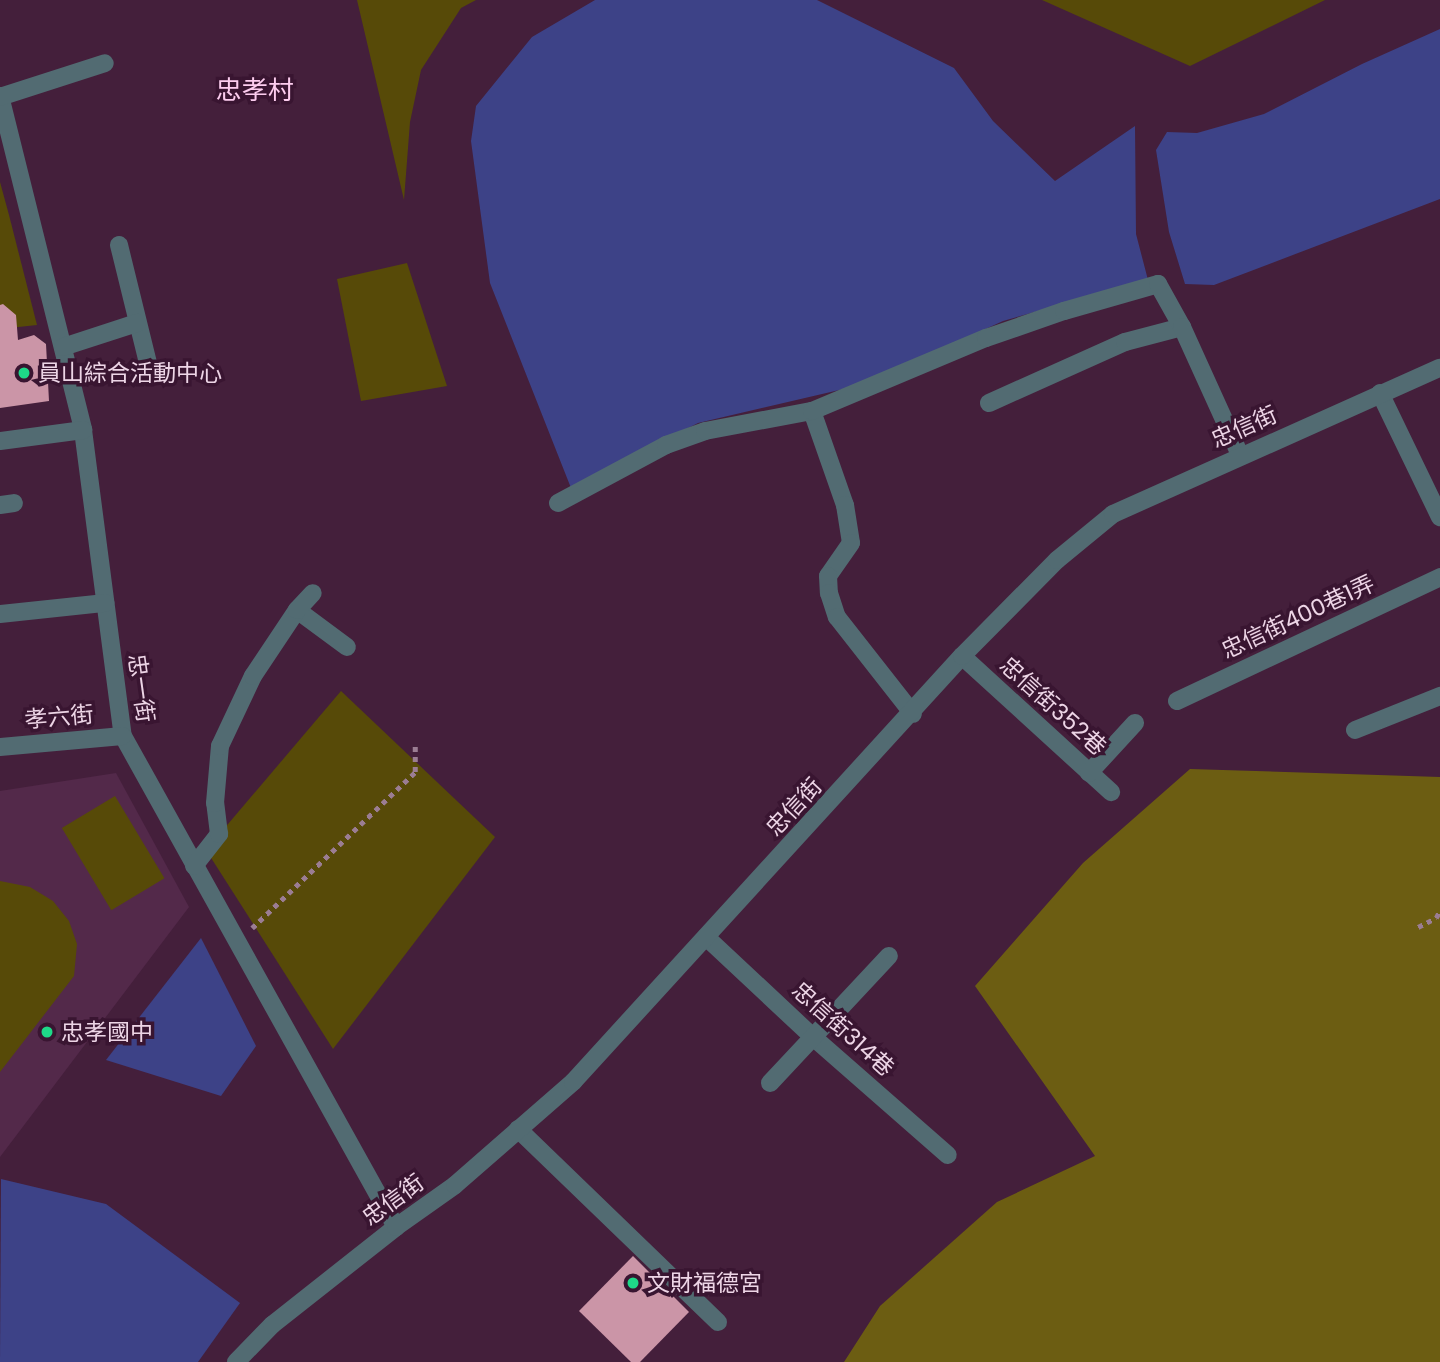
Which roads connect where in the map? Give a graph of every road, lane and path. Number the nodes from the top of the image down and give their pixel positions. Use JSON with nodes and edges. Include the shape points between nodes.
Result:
{"nodes":[{"id":1,"x":105,"y":63,"type":"dead end"},
{"id":2,"x":0,"y":97,"type":"edge"},
{"id":3,"x":119,"y":245,"type":"dead end"},
{"id":4,"x":137,"y":323,"type":"junction"},
{"id":5,"x":1182,"y":327,"type":"junction"},
{"id":6,"x":63,"y":347,"type":"junction"},
{"id":7,"x":1440,"y":368,"type":"edge"},
{"id":8,"x":151,"y":376,"type":"dead end"},
{"id":9,"x":1381,"y":393,"type":"junction"},
{"id":10,"x":989,"y":403,"type":"dead end"},
{"id":11,"x":812,"y":411,"type":"junction"},
{"id":12,"x":83,"y":430,"type":"junction"},
{"id":13,"x":0,"y":441,"type":"edge"},
{"id":14,"x":1240,"y":455,"type":"junction"},
{"id":15,"x":558,"y":503,"type":"dead end"},
{"id":16,"x":1440,"y":517,"type":"edge"},
{"id":17,"x":1440,"y":577,"type":"edge"},
{"id":18,"x":313,"y":593,"type":"dead end"},
{"id":19,"x":105,"y":603,"type":"junction"},
{"id":20,"x":296,"y":610,"type":"junction"},
{"id":21,"x":0,"y":614,"type":"edge"},
{"id":22,"x":347,"y":647,"type":"dead end"},
{"id":23,"x":962,"y":656,"type":"junction"},
{"id":24,"x":1440,"y":696,"type":"edge"},
{"id":25,"x":1177,"y":701,"type":"dead end"},
{"id":26,"x":913,"y":714,"type":"junction"},
{"id":27,"x":1135,"y":723,"type":"dead end"},
{"id":28,"x":1355,"y":730,"type":"dead end"},
{"id":29,"x":123,"y":736,"type":"junction"},
{"id":30,"x":415,"y":744,"type":"dead end"},
{"id":31,"x":0,"y":747,"type":"edge"},
{"id":32,"x":1089,"y":772,"type":"junction"},
{"id":33,"x":1111,"y":792,"type":"dead end"},
{"id":34,"x":194,"y":866,"type":"junction"},
{"id":35,"x":1440,"y":910,"type":"edge"},
{"id":36,"x":1418,"y":927,"type":"dead end"},
{"id":37,"x":706,"y":937,"type":"junction"},
{"id":38,"x":236,"y":943,"type":"junction"},
{"id":39,"x":889,"y":956,"type":"dead end"},
{"id":40,"x":813,"y":1037,"type":"junction"},
{"id":41,"x":770,"y":1083,"type":"dead end"},
{"id":42,"x":518,"y":1129,"type":"junction"},
{"id":43,"x":948,"y":1156,"type":"dead end"},
{"id":44,"x":396,"y":1227,"type":"junction"},
{"id":45,"x":718,"y":1322,"type":"dead end"},
{"id":46,"x":236,"y":1362,"type":"edge"}],
"edges":[{"from":1,"to":2,"type":"street"},
{"from":2,"to":6,"type":"street","name":"忠一街"},
{"from":3,"to":4,"type":"street"},
{"from":4,"to":6,"type":"street"},
{"from":4,"to":8,"type":"street"},
{"from":5,"to":10,"type":"street","via":[[1125,342]]},
{"from":5,"to":11,"type":"street","via":[[1158,284],[986,338]]},
{"from":5,"to":14,"type":"street"},
{"from":6,"to":12,"type":"street","name":"忠一街"},
{"from":7,"to":9,"type":"street","name":"忠信街"},
{"from":9,"to":14,"type":"street","name":"忠信街"},
{"from":9,"to":16,"type":"street"},
{"from":11,"to":15,"type":"street","via":[[705,431],[666,446]]},
{"from":11,"to":26,"type":"street","via":[[845,505],[851,543],[828,576],[828,593],[838,617]]},
{"from":12,"to":13,"type":"street"},
{"from":12,"to":19,"type":"street","name":"忠一街"},
{"from":14,"to":23,"type":"street","name":"忠信街","via":[[1113,514],[1057,560]]},
{"from":17,"to":25,"type":"street","name":"忠信街400巷1弄"},
{"from":18,"to":20,"type":"street"},
{"from":19,"to":21,"type":"street"},
{"from":19,"to":29,"type":"street","name":"忠一街"},
{"from":20,"to":22,"type":"street"},
{"from":20,"to":34,"type":"street","via":[[253,676],[220,746],[215,803],[219,834]]},
{"from":23,"to":26,"type":"street","name":"忠信街"},
{"from":23,"to":32,"type":"street","name":"忠信街352巷"},
{"from":24,"to":28,"type":"street"},
{"from":26,"to":37,"type":"street","name":"忠信街"},
{"from":27,"to":32,"type":"street"},
{"from":29,"to":31,"type":"street","name":"孝六街"},
{"from":29,"to":34,"type":"street","name":"忠一街"},
{"from":30,"to":38,"type":"path","via":[[415,772]]},
{"from":32,"to":33,"type":"street","name":"忠信街352巷"},
{"from":34,"to":38,"type":"street","name":"忠一街"},
{"from":35,"to":36,"type":"path","via":[[1436,918]]},
{"from":37,"to":40,"type":"street","name":"忠信街314巷"},
{"from":37,"to":42,"type":"street","name":"忠信街","via":[[573,1082]]},
{"from":38,"to":44,"type":"street","name":"忠一街"},
{"from":39,"to":40,"type":"street"},
{"from":40,"to":41,"type":"street"},
{"from":40,"to":43,"type":"street","name":"忠信街314巷"},
{"from":42,"to":44,"type":"street","name":"忠信街","via":[[455,1185]]},
{"from":42,"to":45,"type":"street"},
{"from":44,"to":46,"type":"street","name":"忠信街","via":[[272,1325]]}]}
